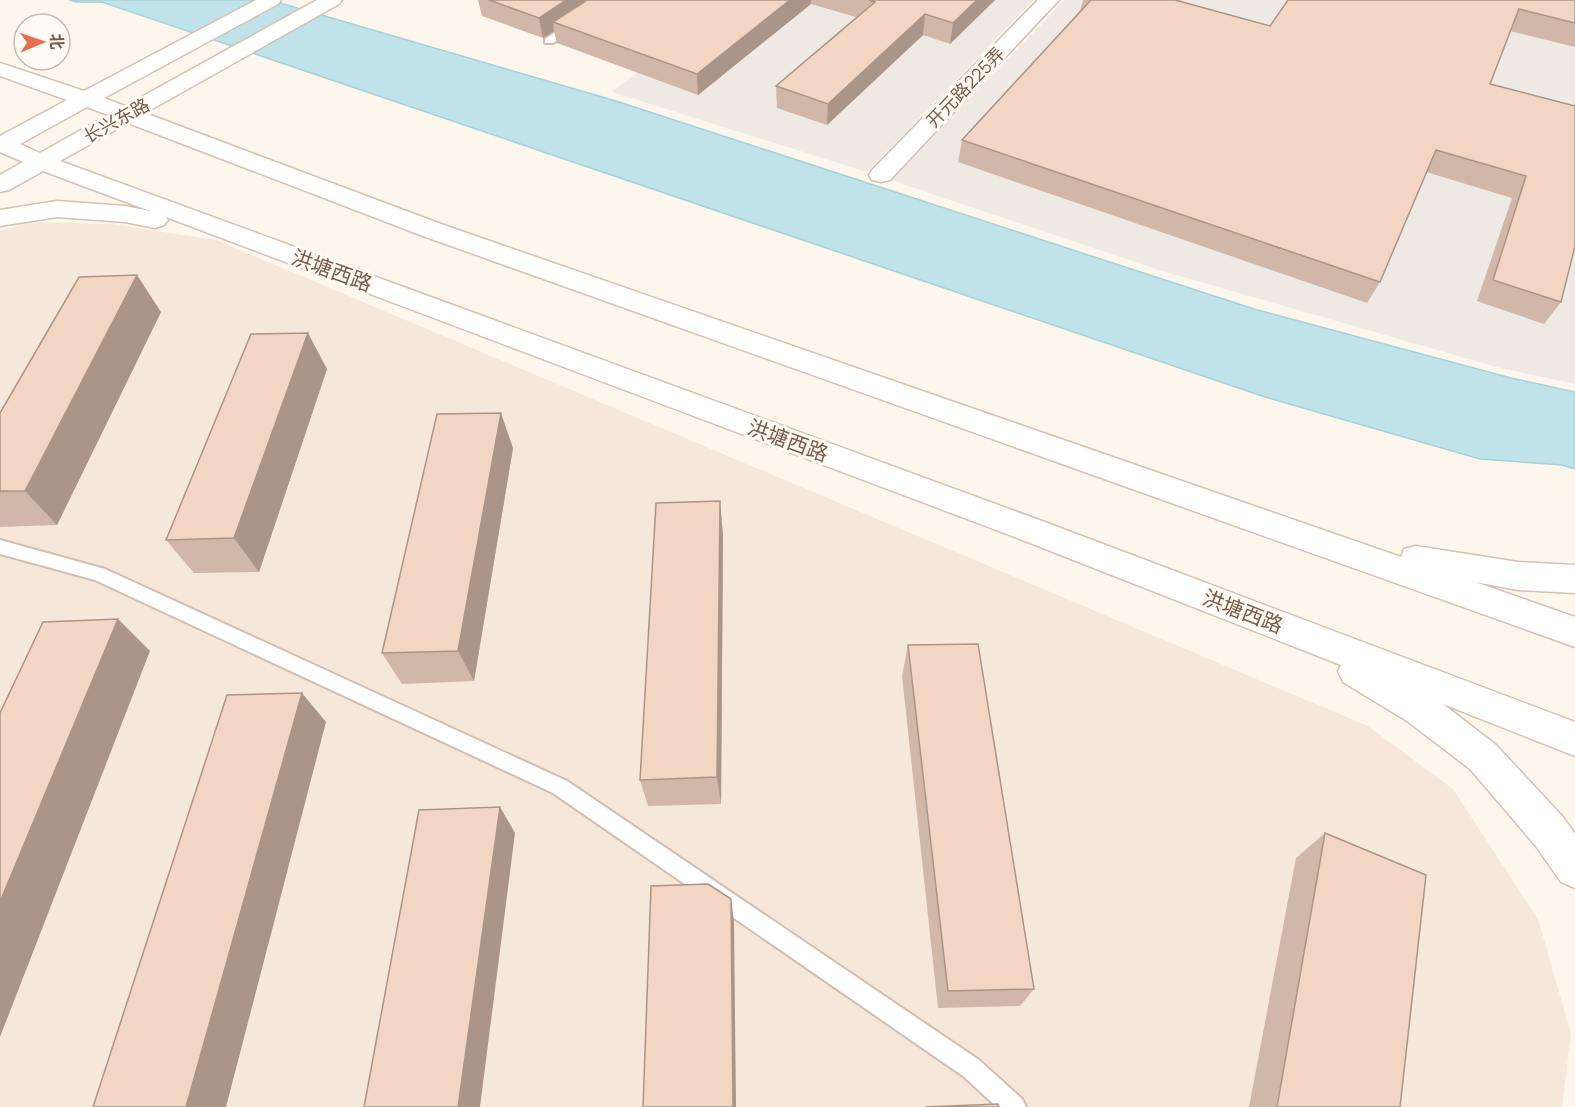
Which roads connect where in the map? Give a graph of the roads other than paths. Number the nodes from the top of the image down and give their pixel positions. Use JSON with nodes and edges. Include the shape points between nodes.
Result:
{"nodes":[{"id":1,"x":271,"y":0,"type":"edge"},
{"id":2,"x":332,"y":0,"type":"edge"},
{"id":3,"x":611,"y":0,"type":"edge"},
{"id":4,"x":1050,"y":0,"type":"edge"},
{"id":5,"x":549,"y":41,"type":"dead end"},
{"id":6,"x":0,"y":69,"type":"edge"},
{"id":7,"x":86,"y":99,"type":"junction"},
{"id":8,"x":126,"y":115,"type":"junction"},
{"id":9,"x":1,"y":144,"type":"edge"},
{"id":10,"x":41,"y":162,"type":"junction"},
{"id":11,"x":881,"y":175,"type":"dead end"},
{"id":12,"x":0,"y":184,"type":"edge"},
{"id":13,"x":0,"y":218,"type":"edge"},
{"id":14,"x":239,"y":236,"type":"junction"},
{"id":15,"x":1306,"y":538,"type":"junction"},
{"id":16,"x":0,"y":547,"type":"edge"},
{"id":17,"x":1575,"y":579,"type":"edge"},
{"id":18,"x":1286,"y":628,"type":"junction"},
{"id":19,"x":1575,"y":632,"type":"edge"},
{"id":20,"x":1575,"y":739,"type":"edge"},
{"id":21,"x":1575,"y":868,"type":"edge"},
{"id":22,"x":1014,"y":1107,"type":"edge"}],
"edges":[{"from":1,"to":7,"type":"main road","name":"长兴东路"},
{"from":2,"to":8,"type":"main road","name":"长兴东路"},
{"from":3,"to":5,"type":"lane"},
{"from":4,"to":11,"type":"main road","name":"开元路225弄"},
{"from":6,"to":7,"type":"main road"},
{"from":7,"to":8,"type":"main road"},
{"from":7,"to":9,"type":"main road","name":"长兴东路"},
{"from":8,"to":10,"type":"main road","name":"长兴东路"},
{"from":8,"to":15,"type":"main road","via":[[432,230]]},
{"from":9,"to":10,"type":"main road","name":"洪塘西路"},
{"from":10,"to":12,"type":"main road","name":"长兴东路"},
{"from":10,"to":14,"type":"main road","name":"洪塘西路"},
{"from":13,"to":14,"type":"main road","via":[[57,209],[91,211]]},
{"from":14,"to":18,"type":"main road","name":"洪塘西路"},
{"from":15,"to":17,"type":"main road","via":[[1518,576]]},
{"from":15,"to":19,"type":"main road"},
{"from":16,"to":22,"type":"lane","via":[[99,574],[560,786],[971,1068]]},
{"from":18,"to":20,"type":"main road","name":"洪塘西路"},
{"from":18,"to":21,"type":"main road","via":[[1420,709],[1483,757],[1550,831]]}]}
